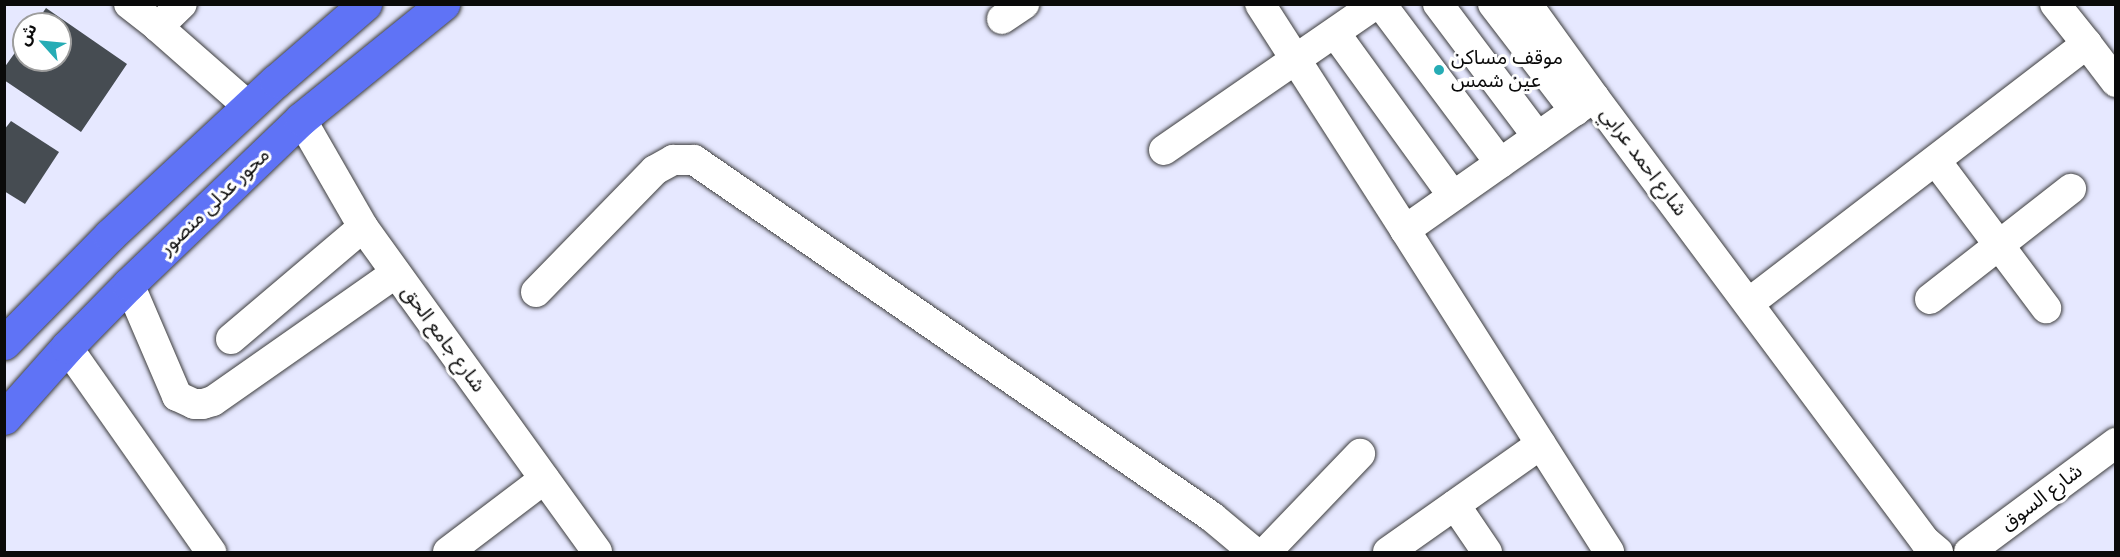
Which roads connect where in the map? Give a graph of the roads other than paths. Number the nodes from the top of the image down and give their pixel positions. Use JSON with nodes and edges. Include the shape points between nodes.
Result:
{"nodes":[{"id":1,"x":129,"y":4,"type":"edge"},
{"id":2,"x":182,"y":4,"type":"edge"},
{"id":3,"x":365,"y":4,"type":"edge"},
{"id":4,"x":443,"y":4,"type":"edge"},
{"id":5,"x":1260,"y":4,"type":"edge"},
{"id":6,"x":1376,"y":4,"type":"edge"},
{"id":7,"x":1381,"y":4,"type":"edge"},
{"id":8,"x":1438,"y":4,"type":"edge"},
{"id":9,"x":1493,"y":4,"type":"edge"},
{"id":10,"x":1527,"y":4,"type":"edge"},
{"id":11,"x":2055,"y":4,"type":"edge"},
{"id":12,"x":158,"y":27,"type":"junction"},
{"id":13,"x":1335,"y":33,"type":"junction"},
{"id":14,"x":2086,"y":44,"type":"junction"},
{"id":15,"x":1296,"y":60,"type":"junction"},
{"id":16,"x":2115,"y":82,"type":"edge"},
{"id":17,"x":1584,"y":104,"type":"junction"},
{"id":18,"x":249,"y":106,"type":"junction"},
{"id":19,"x":301,"y":119,"type":"junction"},
{"id":20,"x":1538,"y":137,"type":"junction"},
{"id":21,"x":1164,"y":150,"type":"dead end"},
{"id":22,"x":1936,"y":161,"type":"junction"},
{"id":23,"x":1500,"y":163,"type":"junction"},
{"id":24,"x":2071,"y":189,"type":"dead end"},
{"id":25,"x":1453,"y":196,"type":"junction"},
{"id":26,"x":363,"y":227,"type":"junction"},
{"id":27,"x":1405,"y":230,"type":"junction"},
{"id":28,"x":1999,"y":245,"type":"junction"},
{"id":29,"x":396,"y":273,"type":"junction"},
{"id":30,"x":129,"y":284,"type":"junction"},
{"id":31,"x":536,"y":292,"type":"dead end"},
{"id":32,"x":1930,"y":299,"type":"dead end"},
{"id":33,"x":1749,"y":303,"type":"junction"},
{"id":34,"x":2046,"y":308,"type":"dead end"},
{"id":35,"x":231,"y":339,"type":"dead end"},
{"id":36,"x":4,"y":343,"type":"edge"},
{"id":37,"x":68,"y":347,"type":"junction"},
{"id":38,"x":4,"y":418,"type":"edge"},
{"id":39,"x":2115,"y":443,"type":"edge"},
{"id":40,"x":1540,"y":444,"type":"junction"},
{"id":41,"x":1360,"y":454,"type":"dead end"},
{"id":42,"x":544,"y":479,"type":"junction"},
{"id":43,"x":1455,"y":505,"type":"junction"},
{"id":44,"x":1930,"y":549,"type":"edge"},
{"id":45,"x":211,"y":552,"type":"edge"},
{"id":46,"x":448,"y":552,"type":"edge"},
{"id":47,"x":597,"y":552,"type":"edge"},
{"id":48,"x":1254,"y":552,"type":"edge"},
{"id":49,"x":1266,"y":552,"type":"edge"},
{"id":50,"x":1388,"y":552,"type":"edge"},
{"id":51,"x":1487,"y":552,"type":"edge"},
{"id":52,"x":1609,"y":552,"type":"edge"},
{"id":53,"x":1969,"y":552,"type":"edge"}],
"edges":[{"from":1,"to":12,"type":"street"},
{"from":2,"to":12,"type":"street"},
{"from":3,"to":18,"type":"main road"},
{"from":4,"to":19,"type":"main road","name":"محور عدلى منصور"},
{"from":5,"to":15,"type":"street"},
{"from":6,"to":13,"type":"street"},
{"from":7,"to":23,"type":"street"},
{"from":8,"to":20,"type":"street"},
{"from":9,"to":17,"type":"street"},
{"from":10,"to":17,"type":"street"},
{"from":11,"to":14,"type":"street"},
{"from":12,"to":18,"type":"street"},
{"from":13,"to":15,"type":"street"},
{"from":13,"to":25,"type":"street"},
{"from":14,"to":16,"type":"street"},
{"from":14,"to":22,"type":"street"},
{"from":15,"to":21,"type":"street"},
{"from":15,"to":27,"type":"street"},
{"from":17,"to":20,"type":"street","name":"شارع احمد عرابي"},
{"from":17,"to":33,"type":"street","name":"شارع احمد عرابي"},
{"from":18,"to":36,"type":"main road","via":[[110,235]]},
{"from":19,"to":26,"type":"street","name":"شارع جامع الحق"},
{"from":19,"to":30,"type":"main road","name":"محور عدلى منصور"},
{"from":20,"to":23,"type":"street","name":"شارع احمد عرابي"},
{"from":22,"to":28,"type":"street"},
{"from":22,"to":33,"type":"street"},
{"from":23,"to":25,"type":"street","name":"شارع احمد عرابي"},
{"from":24,"to":28,"type":"street"},
{"from":25,"to":27,"type":"street","name":"شارع احمد عرابي"},
{"from":26,"to":29,"type":"street","name":"شارع جامع الحق"},
{"from":26,"to":35,"type":"street"},
{"from":27,"to":40,"type":"street"},
{"from":28,"to":32,"type":"street"},
{"from":28,"to":34,"type":"street"},
{"from":29,"to":30,"type":"street","via":[[204,405],[194,405],[177,396]]},
{"from":29,"to":42,"type":"street","name":"شارع جامع الحق"},
{"from":30,"to":37,"type":"main road","name":"محور عدلى منصور"},
{"from":31,"to":48,"type":"street","via":[[656,170],[673,160],[693,160],[1212,517]]},
{"from":33,"to":44,"type":"street","name":"شارع احمد عرابي"},
{"from":37,"to":38,"type":"main road","name":"محور عدلى منصور"},
{"from":37,"to":45,"type":"street"},
{"from":39,"to":53,"type":"street","name":"شارع السوق"},
{"from":40,"to":43,"type":"street"},
{"from":40,"to":52,"type":"street"},
{"from":41,"to":49,"type":"street"},
{"from":42,"to":46,"type":"street"},
{"from":42,"to":47,"type":"street","name":"شارع جامع الحق"},
{"from":43,"to":50,"type":"street"},
{"from":43,"to":51,"type":"street"}]}
